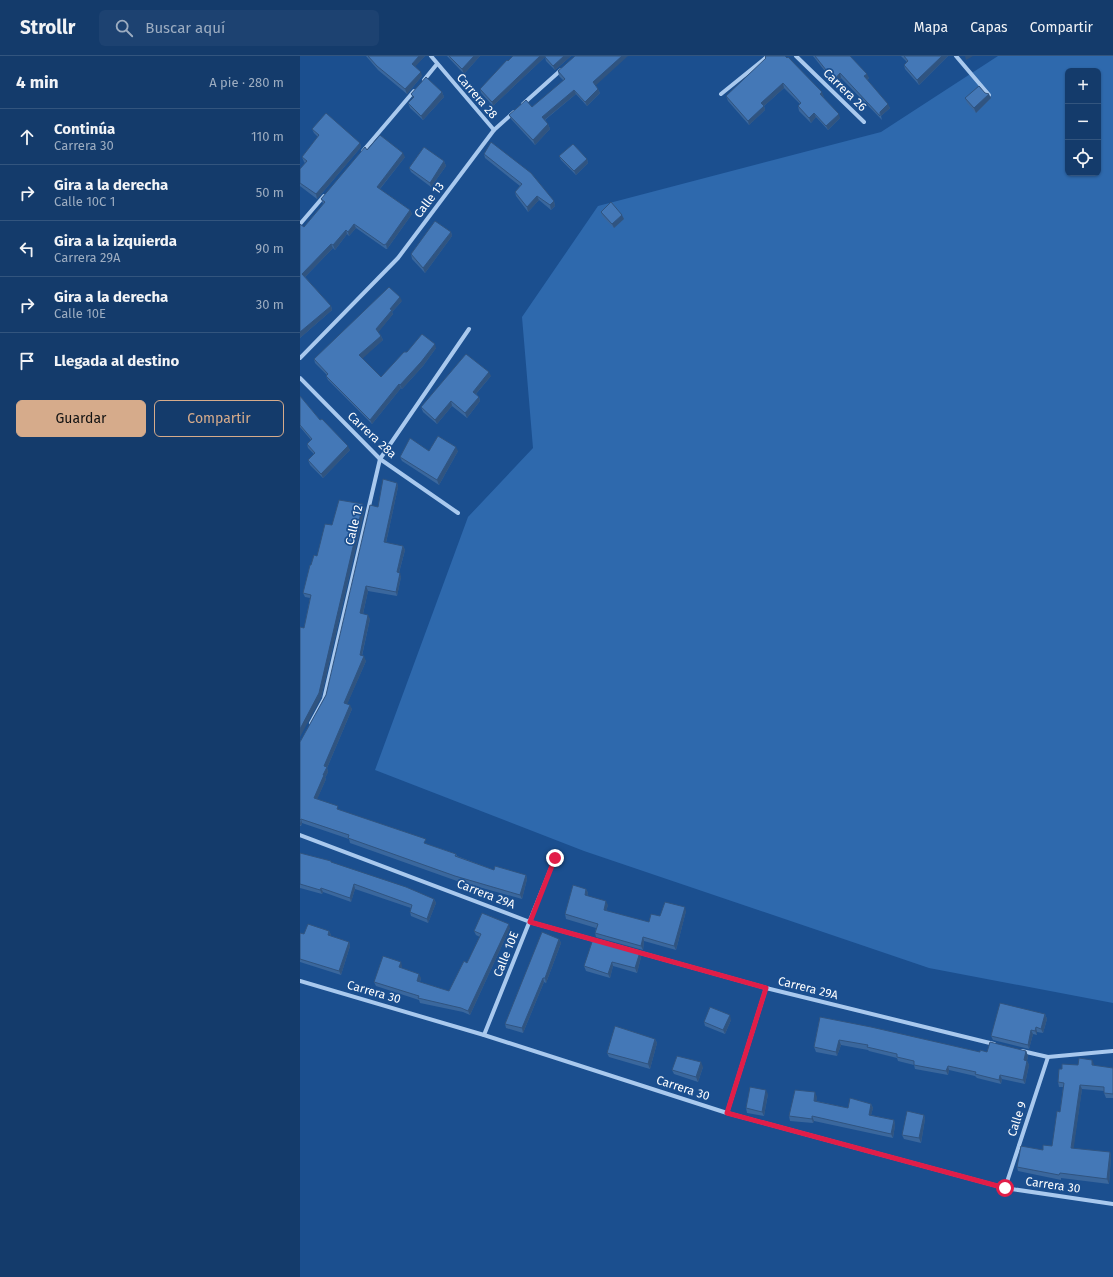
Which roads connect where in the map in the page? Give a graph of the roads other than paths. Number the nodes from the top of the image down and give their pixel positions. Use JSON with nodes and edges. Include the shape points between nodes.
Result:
{"nodes":[{"id":1,"x":430,"y":56,"type":"edge"},
{"id":2,"x":768,"y":56,"type":"edge"},
{"id":3,"x":796,"y":56,"type":"edge"},
{"id":4,"x":956,"y":56,"type":"edge"},
{"id":5,"x":437,"y":64,"type":"junction"},
{"id":6,"x":565,"y":67,"type":"edge"},
{"id":7,"x":422,"y":82,"type":"edge"},
{"id":8,"x":417,"y":88,"type":"edge"},
{"id":9,"x":721,"y":94,"type":"dead end"},
{"id":10,"x":989,"y":95,"type":"edge"},
{"id":11,"x":864,"y":122,"type":"dead end"},
{"id":12,"x":494,"y":130,"type":"junction"},
{"id":13,"x":361,"y":153,"type":"edge"},
{"id":14,"x":325,"y":195,"type":"edge"},
{"id":15,"x":300,"y":224,"type":"edge"},
{"id":16,"x":469,"y":329,"type":"dead end"},
{"id":17,"x":300,"y":358,"type":"edge"},
{"id":18,"x":300,"y":378,"type":"edge"},
{"id":19,"x":380,"y":459,"type":"junction"},
{"id":20,"x":458,"y":513,"type":"dead end"},
{"id":21,"x":310,"y":725,"type":"edge"},
{"id":22,"x":300,"y":835,"type":"edge"},
{"id":23,"x":555,"y":858,"type":"dead end"},
{"id":24,"x":530,"y":922,"type":"junction"},
{"id":25,"x":300,"y":981,"type":"edge"},
{"id":26,"x":766,"y":988,"type":"junction"},
{"id":27,"x":484,"y":1035,"type":"junction"},
{"id":28,"x":1002,"y":1046,"type":"edge"},
{"id":29,"x":1017,"y":1050,"type":"edge"},
{"id":30,"x":1113,"y":1051,"type":"edge"},
{"id":31,"x":1048,"y":1057,"type":"junction"},
{"id":32,"x":727,"y":1113,"type":"junction"},
{"id":33,"x":1005,"y":1188,"type":"junction"},
{"id":34,"x":1113,"y":1204,"type":"edge"}],
"edges":[{"from":1,"to":5,"type":"street","name":"Carrera 28"},
{"from":2,"to":9,"type":"street"},
{"from":3,"to":11,"type":"street","name":"Carrera 26"},
{"from":4,"to":10,"type":"street"},
{"from":5,"to":7,"type":"street"},
{"from":5,"to":12,"type":"street","name":"Carrera 28"},
{"from":6,"to":12,"type":"street","name":"Calle 13"},
{"from":8,"to":13,"type":"street"},
{"from":12,"to":17,"type":"street","name":"Calle 13","via":[[398,258]]},
{"from":14,"to":15,"type":"street"},
{"from":16,"to":19,"type":"street","name":"Calle 12"},
{"from":18,"to":19,"type":"street","name":"Carrera 28a"},
{"from":19,"to":20,"type":"street","name":"Carrera 28a"},
{"from":19,"to":21,"type":"street","name":"Calle 12","via":[[324,699]]},
{"from":22,"to":24,"type":"street","name":"Carrera 29A"},
{"from":23,"to":24,"type":"street","name":"Calle 10E"},
{"from":24,"to":26,"type":"street","name":"Carrera 29A"},
{"from":24,"to":27,"type":"street","name":"Calle 10E"},
{"from":25,"to":27,"type":"street","name":"Carrera 30"},
{"from":26,"to":28,"type":"street","name":"Carrera 29A"},
{"from":26,"to":32,"type":"street"},
{"from":27,"to":32,"type":"street","name":"Carrera 30"},
{"from":29,"to":31,"type":"street"},
{"from":30,"to":31,"type":"street"},
{"from":31,"to":33,"type":"street","name":"Calle 9"},
{"from":32,"to":33,"type":"street","name":"Carrera 30"},
{"from":33,"to":34,"type":"street","name":"Carrera 30"}]}
